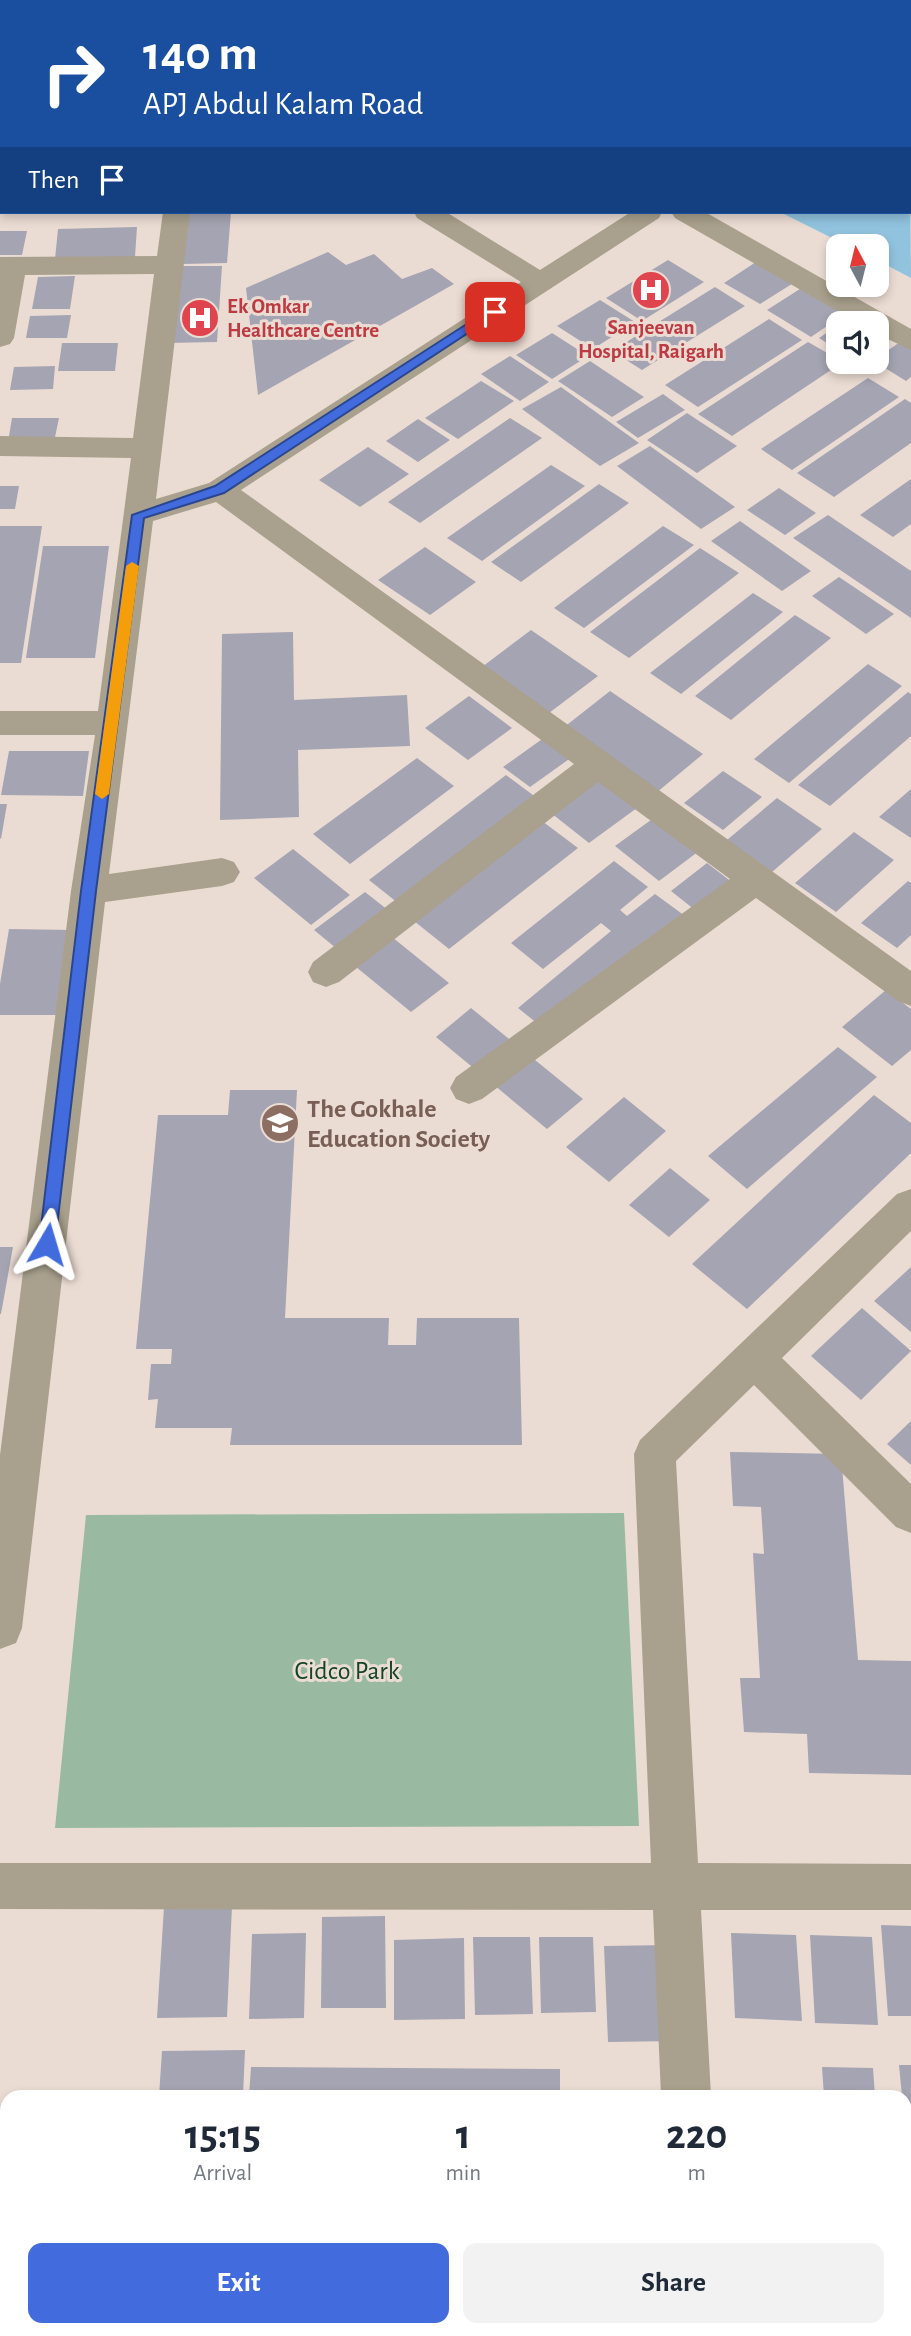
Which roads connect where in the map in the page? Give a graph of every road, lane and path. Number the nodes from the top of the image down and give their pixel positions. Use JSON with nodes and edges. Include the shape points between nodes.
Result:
{"nodes":[{"id":1,"x":176,"y":214,"type":"edge"},
{"id":2,"x":430,"y":214,"type":"edge"},
{"id":3,"x":646,"y":214,"type":"edge"},
{"id":4,"x":689,"y":214,"type":"edge"},
{"id":5,"x":169,"y":265,"type":"junction"},
{"id":6,"x":6,"y":266,"type":"edge"},
{"id":7,"x":540,"y":282,"type":"junction"},
{"id":8,"x":0,"y":338,"type":"edge"},
{"id":9,"x":911,"y":341,"type":"edge"},
{"id":10,"x":0,"y":446,"type":"edge"},
{"id":11,"x":147,"y":448,"type":"junction"},
{"id":12,"x":220,"y":489,"type":"junction"},
{"id":13,"x":138,"y":515,"type":"junction"},
{"id":14,"x":0,"y":723,"type":"edge"},
{"id":15,"x":113,"y":723,"type":"junction"},
{"id":16,"x":598,"y":764,"type":"junction"},
{"id":17,"x":222,"y":872,"type":"dead end"},
{"id":18,"x":756,"y":879,"type":"junction"},
{"id":19,"x":89,"y":891,"type":"junction"},
{"id":20,"x":326,"y":972,"type":"dead end"},
{"id":21,"x":911,"y":991,"type":"edge"},
{"id":22,"x":470,"y":1088,"type":"dead end"},
{"id":23,"x":911,"y":1206,"type":"edge"},
{"id":24,"x":755,"y":1359,"type":"junction"},
{"id":25,"x":12,"y":1434,"type":"edge"},
{"id":26,"x":911,"y":1513,"type":"edge"},
{"id":27,"x":0,"y":1628,"type":"edge"},
{"id":28,"x":0,"y":1886,"type":"edge"},
{"id":29,"x":675,"y":1886,"type":"junction"},
{"id":30,"x":911,"y":1887,"type":"edge"},
{"id":31,"x":686,"y":2090,"type":"edge"}],
"edges":[{"from":1,"to":5,"type":"street"},
{"from":2,"to":7,"type":"street"},
{"from":3,"to":7,"type":"street"},
{"from":4,"to":9,"type":"street"},
{"from":5,"to":6,"type":"street"},
{"from":5,"to":11,"type":"street"},
{"from":6,"to":8,"type":"street"},
{"from":7,"to":12,"type":"street"},
{"from":10,"to":11,"type":"street"},
{"from":11,"to":13,"type":"street"},
{"from":12,"to":13,"type":"street"},
{"from":12,"to":16,"type":"street"},
{"from":13,"to":15,"type":"street"},
{"from":14,"to":15,"type":"street"},
{"from":15,"to":19,"type":"street"},
{"from":16,"to":18,"type":"street"},
{"from":16,"to":20,"type":"street"},
{"from":17,"to":19,"type":"street"},
{"from":18,"to":21,"type":"street"},
{"from":18,"to":22,"type":"street"},
{"from":19,"to":25,"type":"street"},
{"from":23,"to":24,"type":"street"},
{"from":24,"to":26,"type":"street"},
{"from":24,"to":29,"type":"street","via":[[655,1454]]},
{"from":25,"to":27,"type":"street"},
{"from":28,"to":29,"type":"street"},
{"from":29,"to":30,"type":"street"},
{"from":29,"to":31,"type":"street"}]}
